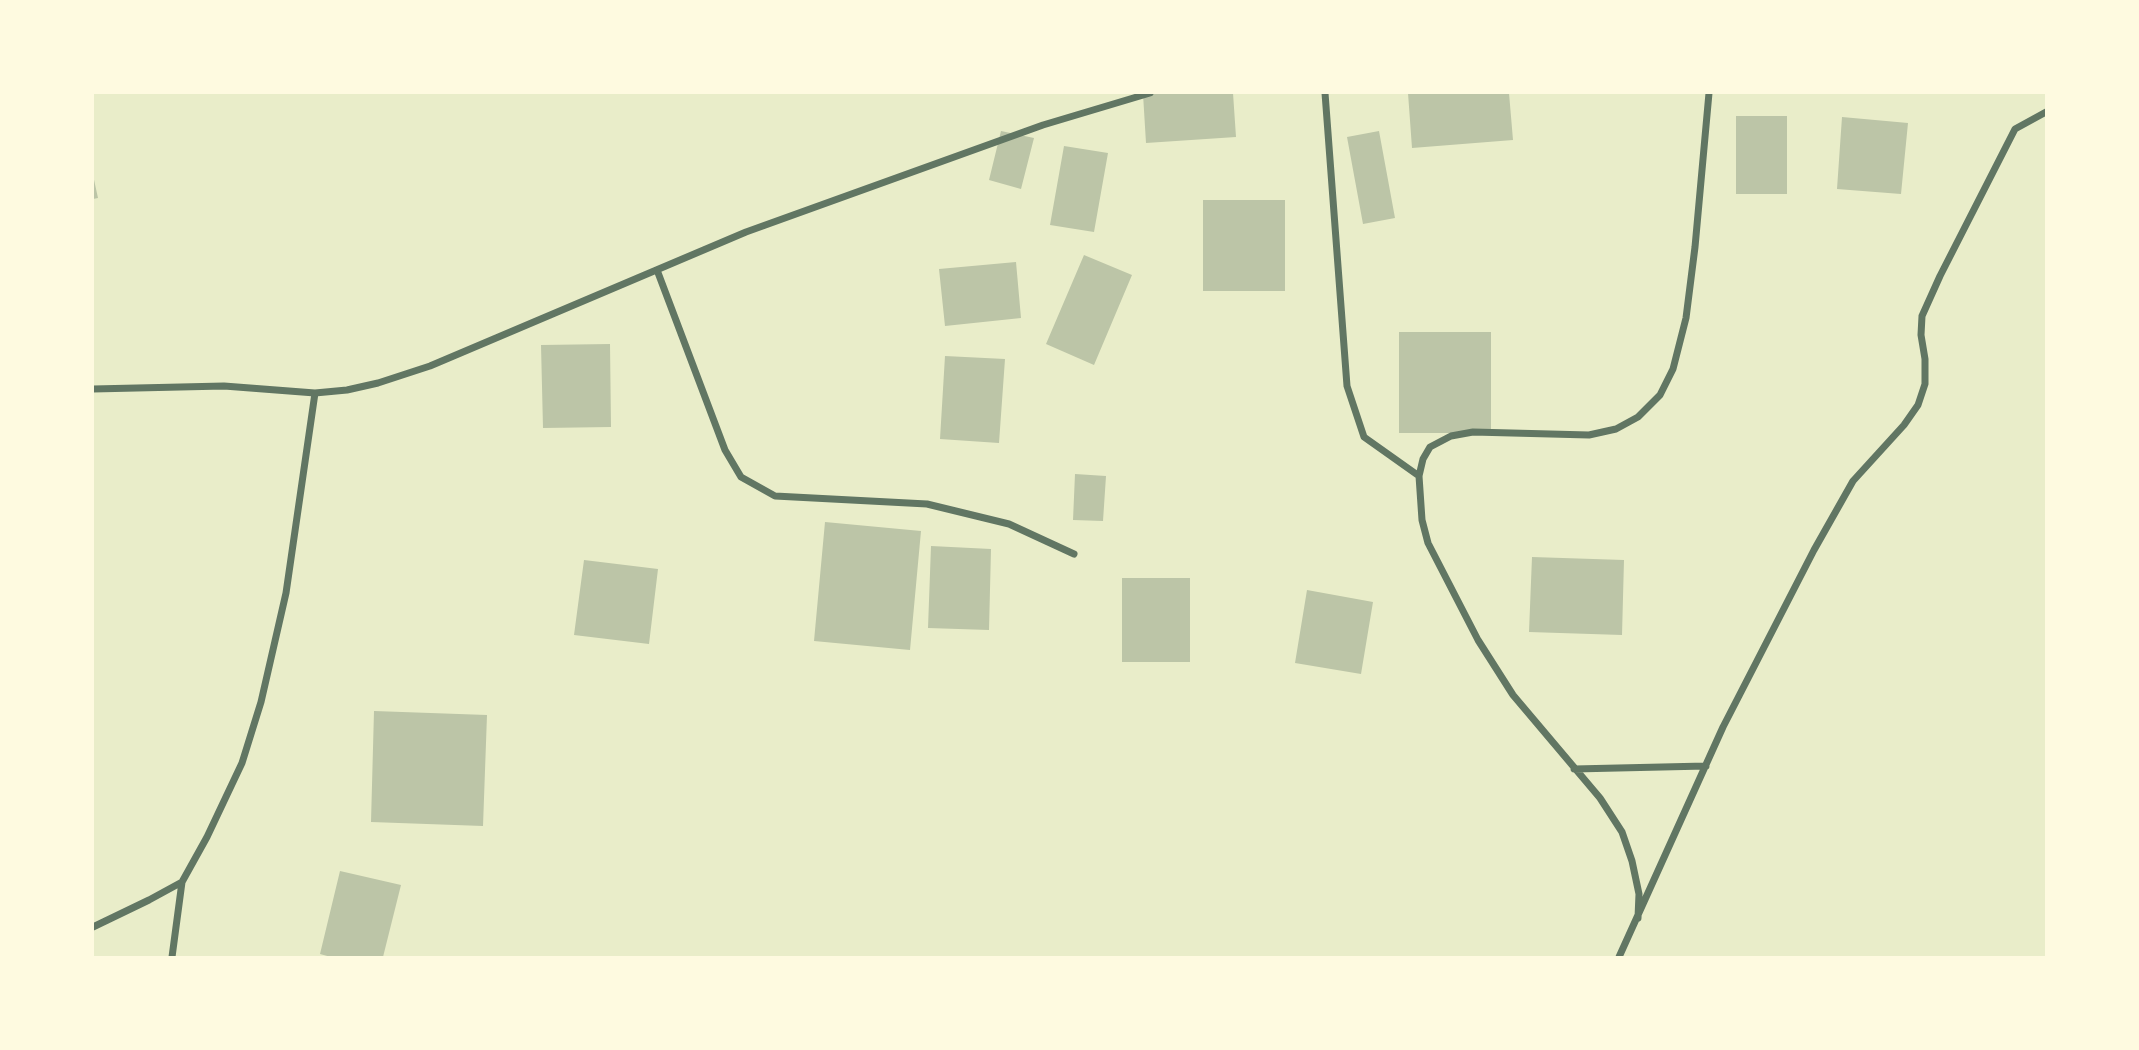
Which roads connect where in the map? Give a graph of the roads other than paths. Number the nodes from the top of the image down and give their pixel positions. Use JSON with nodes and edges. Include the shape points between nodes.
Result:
{"nodes":[{"id":1,"x":1150,"y":93,"type":"edge"},
{"id":2,"x":1325,"y":93,"type":"edge"},
{"id":3,"x":1709,"y":93,"type":"edge"},
{"id":4,"x":2046,"y":112,"type":"edge"},
{"id":5,"x":657,"y":270,"type":"junction"},
{"id":6,"x":93,"y":389,"type":"edge"},
{"id":7,"x":315,"y":393,"type":"junction"},
{"id":8,"x":1419,"y":476,"type":"junction"},
{"id":9,"x":1074,"y":554,"type":"dead end"},
{"id":10,"x":1706,"y":766,"type":"junction"},
{"id":11,"x":1574,"y":769,"type":"junction"},
{"id":12,"x":182,"y":882,"type":"junction"},
{"id":13,"x":1638,"y":918,"type":"junction"},
{"id":14,"x":93,"y":927,"type":"edge"},
{"id":15,"x":172,"y":957,"type":"edge"},
{"id":16,"x":1619,"y":957,"type":"edge"}],
"edges":[{"from":1,"to":5,"type":"street","via":[[946,158]]},
{"from":2,"to":8,"type":"street","via":[[1347,386],[1364,437]]},
{"from":3,"to":8,"type":"street","via":[[1686,318],[1674,369],[1660,395],[1616,429],[1589,435],[1473,432],[1451,436],[1430,447]]},
{"from":4,"to":10,"type":"street","via":[[2015,130],[1922,316],[1925,384],[1918,405],[1853,481]]},
{"from":5,"to":7,"type":"street","via":[[430,366],[368,386]]},
{"from":5,"to":9,"type":"street","via":[[725,450],[741,477],[775,496],[927,504],[1009,524]]},
{"from":6,"to":7,"type":"street","via":[[224,386]]},
{"from":7,"to":12,"type":"street","via":[[286,593],[261,702],[243,763]]},
{"from":8,"to":11,"type":"street","via":[[1422,520],[1440,569],[1513,695]]},
{"from":10,"to":11,"type":"street"},
{"from":10,"to":13,"type":"street"},
{"from":11,"to":13,"type":"street","via":[[1622,832],[1639,894]]},
{"from":12,"to":14,"type":"street"},
{"from":12,"to":15,"type":"street"},
{"from":13,"to":16,"type":"street"}]}
